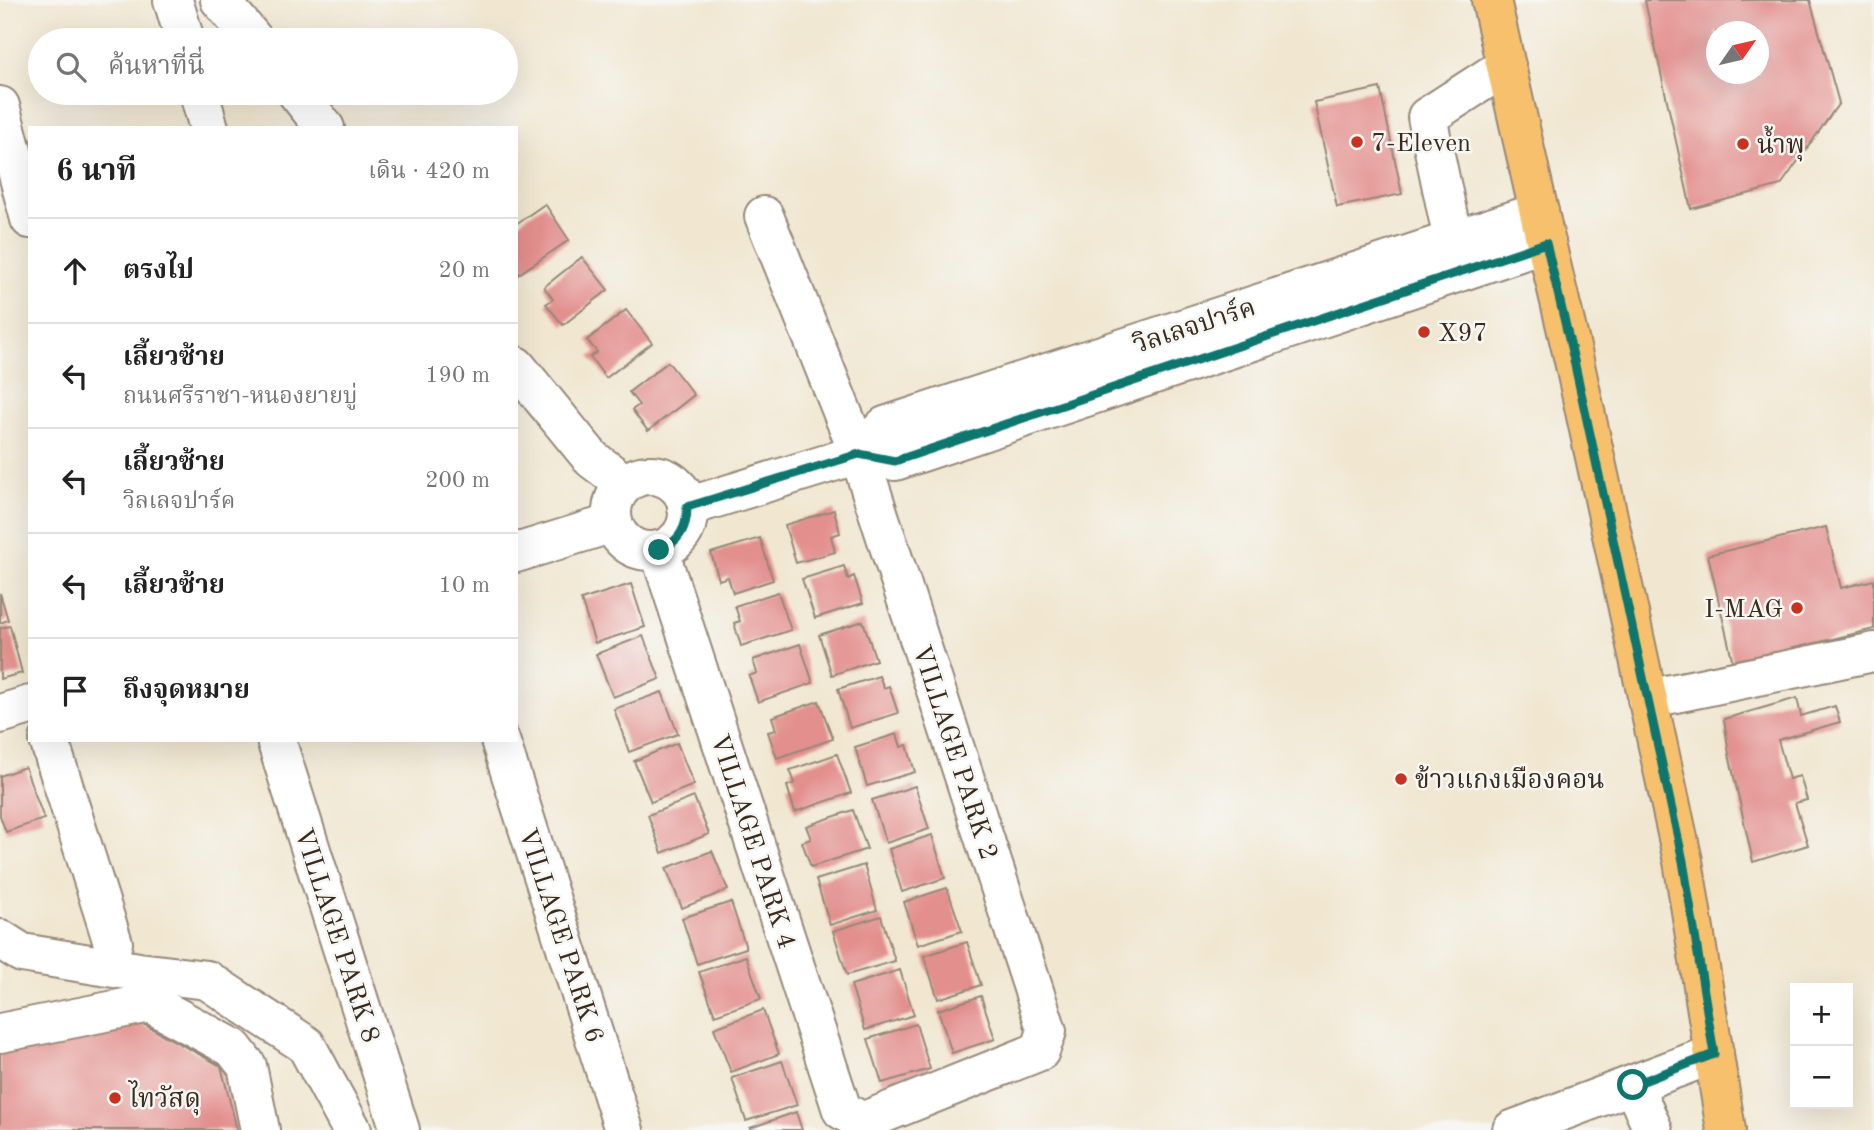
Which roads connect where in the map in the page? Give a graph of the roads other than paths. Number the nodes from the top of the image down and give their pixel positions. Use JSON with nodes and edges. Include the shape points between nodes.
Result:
{"nodes":[{"id":1,"x":173,"y":0,"type":"edge"},
{"id":2,"x":220,"y":0,"type":"edge"},
{"id":3,"x":1491,"y":0,"type":"edge"},
{"id":4,"x":181,"y":28,"type":"edge"},
{"id":5,"x":244,"y":28,"type":"edge"},
{"id":6,"x":1506,"y":66,"type":"junction"},
{"id":7,"x":203,"y":105,"type":"edge"},
{"id":8,"x":307,"y":105,"type":"edge"},
{"id":9,"x":0,"y":106,"type":"edge"},
{"id":10,"x":208,"y":126,"type":"edge"},
{"id":11,"x":323,"y":126,"type":"edge"},
{"id":12,"x":28,"y":211,"type":"edge"},
{"id":13,"x":764,"y":216,"type":"dead end"},
{"id":14,"x":1542,"y":228,"type":"junction"},
{"id":15,"x":1454,"y":240,"type":"junction"},
{"id":16,"x":518,"y":368,"type":"edge"},
{"id":17,"x":859,"y":454,"type":"junction"},
{"id":18,"x":625,"y":484,"type":"junction"},
{"id":19,"x":687,"y":507,"type":"junction"},
{"id":20,"x":613,"y":523,"type":"junction"},
{"id":21,"x":659,"y":550,"type":"junction"},
{"id":22,"x":518,"y":552,"type":"edge"},
{"id":23,"x":1874,"y":652,"type":"edge"},
{"id":24,"x":1647,"y":699,"type":"junction"},
{"id":25,"x":28,"y":706,"type":"edge"},
{"id":26,"x":0,"y":714,"type":"edge"},
{"id":27,"x":50,"y":742,"type":"edge"},
{"id":28,"x":277,"y":742,"type":"edge"},
{"id":29,"x":501,"y":742,"type":"edge"},
{"id":30,"x":0,"y":939,"type":"edge"},
{"id":31,"x":113,"y":943,"type":"dead end"},
{"id":32,"x":0,"y":1033,"type":"edge"},
{"id":33,"x":1714,"y":1054,"type":"junction"},
{"id":34,"x":1633,"y":1085,"type":"junction"},
{"id":35,"x":862,"y":1122,"type":"joint"},
{"id":36,"x":260,"y":1130,"type":"edge"},
{"id":37,"x":352,"y":1130,"type":"edge"},
{"id":38,"x":400,"y":1130,"type":"edge"},
{"id":39,"x":624,"y":1130,"type":"edge"},
{"id":40,"x":1512,"y":1130,"type":"edge"},
{"id":41,"x":1653,"y":1130,"type":"edge"},
{"id":42,"x":1726,"y":1130,"type":"edge"}],
"edges":[{"from":1,"to":4,"type":"street"},
{"from":2,"to":5,"type":"street"},
{"from":3,"to":6,"type":"main road"},
{"from":6,"to":14,"type":"main road"},
{"from":6,"to":15,"type":"street","via":[[1427,117]]},
{"from":7,"to":10,"type":"street"},
{"from":8,"to":11,"type":"street"},
{"from":9,"to":12,"type":"street"},
{"from":13,"to":17,"type":"street","name":"VILLAGE PARK 2"},
{"from":14,"to":15,"type":"street","name":"วิลเลจปาร์ค"},
{"from":14,"to":17,"type":"street","name":"วิลเลจปาร์ค","via":[[895,461]]},
{"from":14,"to":24,"type":"main road"},
{"from":15,"to":17,"type":"street","name":"วิลเลจปาร์ค","via":[[885,426]]},
{"from":16,"to":18,"type":"street","via":[[592,459]]},
{"from":17,"to":19,"type":"street","name":"วิลเลจปาร์ค"},
{"from":17,"to":35,"type":"street","name":"VILLAGE PARK 2","via":[[1047,1031],[1040,1051]]},
{"from":18,"to":19,"type":"street","via":[[636,477],[663,477],[683,494]]},
{"from":18,"to":20,"type":"street","via":[[614,502]]},
{"from":19,"to":21,"type":"street","via":[[684,529]]},
{"from":20,"to":21,"type":"street","via":[[636,548]]},
{"from":20,"to":22,"type":"street"},
{"from":21,"to":35,"type":"street","name":"VILLAGE PARK 4","via":[[842,1110]]},
{"from":23,"to":24,"type":"street"},
{"from":24,"to":33,"type":"main road","via":[[1683,861]]},
{"from":25,"to":26,"type":"street"},
{"from":27,"to":31,"type":"street"},
{"from":28,"to":38,"type":"street","name":"VILLAGE PARK 8"},
{"from":29,"to":39,"type":"street","name":"VILLAGE PARK 6"},
{"from":30,"to":37,"type":"street","via":[[23,953],[207,980],[306,1045]]},
{"from":32,"to":36,"type":"street","via":[[150,1003],[233,1048],[247,1066]]},
{"from":33,"to":34,"type":"street"},
{"from":33,"to":42,"type":"main road"},
{"from":34,"to":40,"type":"street"},
{"from":34,"to":41,"type":"street"}]}
